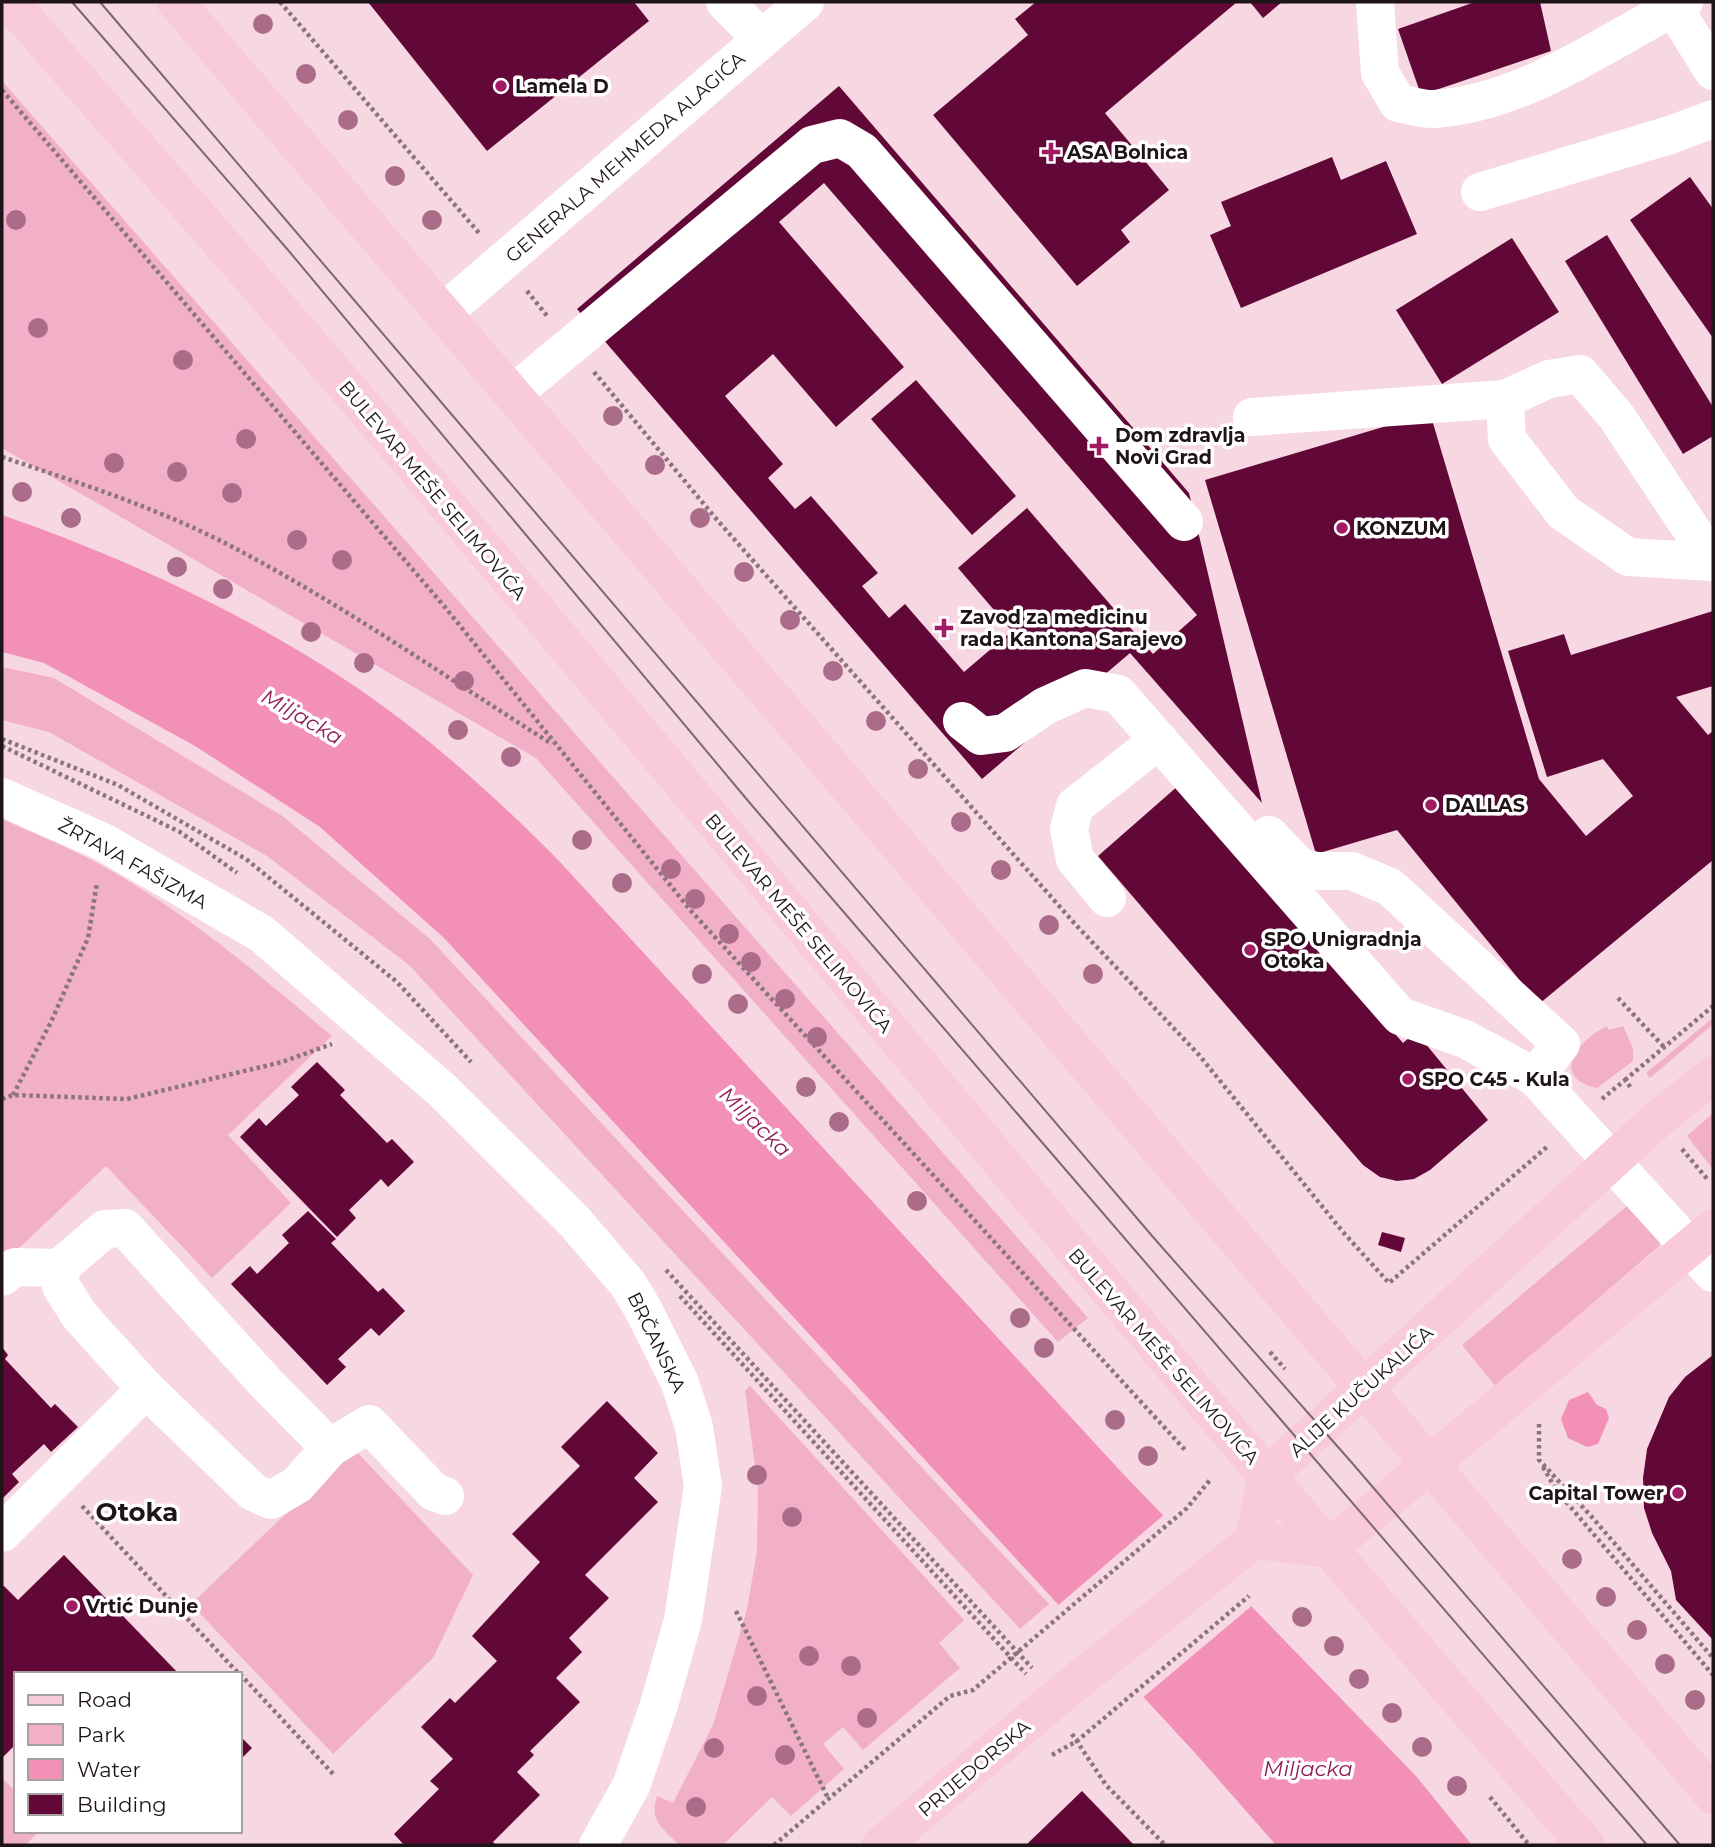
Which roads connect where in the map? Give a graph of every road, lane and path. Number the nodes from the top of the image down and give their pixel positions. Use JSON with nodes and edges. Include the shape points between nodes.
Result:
{"nodes":[{"id":1,"x":10,"y":2,"type":"edge"},
{"id":2,"x":176,"y":2,"type":"edge"},
{"id":3,"x":280,"y":2,"type":"edge"},
{"id":4,"x":725,"y":2,"type":"edge"},
{"id":5,"x":805,"y":2,"type":"edge"},
{"id":6,"x":1375,"y":2,"type":"edge"},
{"id":7,"x":1676,"y":4,"type":"edge"},
{"id":8,"x":762,"y":39,"type":"junction"},
{"id":9,"x":1713,"y":71,"type":"edge"},
{"id":10,"x":2,"y":90,"type":"edge"},
{"id":11,"x":1713,"y":119,"type":"edge"},
{"id":12,"x":1480,"y":191,"type":"dead end"},
{"id":13,"x":505,"y":261,"type":"junction"},
{"id":14,"x":444,"y":312,"type":"junction"},
{"id":15,"x":572,"y":346,"type":"junction"},
{"id":16,"x":514,"y":393,"type":"junction"},
{"id":17,"x":1505,"y":399,"type":"junction"},
{"id":18,"x":1252,"y":417,"type":"dead end"},
{"id":19,"x":2,"y":457,"type":"edge"},
{"id":20,"x":1184,"y":522,"type":"dead end"},
{"id":21,"x":1713,"y":562,"type":"edge"},
{"id":22,"x":961,"y":721,"type":"dead end"},
{"id":23,"x":1159,"y":740,"type":"junction"},
{"id":24,"x":556,"y":747,"type":"junction"},
{"id":25,"x":2,"y":797,"type":"edge"},
{"id":26,"x":1261,"y":826,"type":"dead end"},
{"id":27,"x":103,"y":842,"type":"junction"},
{"id":28,"x":1107,"y":898,"type":"dead end"},
{"id":29,"x":262,"y":934,"type":"joint"},
{"id":30,"x":1618,"y":998,"type":"dead end"},
{"id":31,"x":1713,"y":1006,"type":"edge"},
{"id":32,"x":374,"y":1030,"type":"junction"},
{"id":33,"x":1664,"y":1047,"type":"junction"},
{"id":34,"x":1713,"y":1075,"type":"edge"},
{"id":35,"x":1535,"y":1077,"type":"junction"},
{"id":36,"x":1625,"y":1080,"type":"junction"},
{"id":37,"x":1632,"y":1089,"type":"dead end"},
{"id":38,"x":13,"y":1095,"type":"junction"},
{"id":39,"x":2,"y":1099,"type":"edge"},
{"id":40,"x":1577,"y":1121,"type":"junction"},
{"id":41,"x":1678,"y":1144,"type":"dead end"},
{"id":42,"x":1613,"y":1162,"type":"junction"},
{"id":43,"x":1708,"y":1180,"type":"dead end"},
{"id":44,"x":1706,"y":1250,"type":"edge"},
{"id":45,"x":59,"y":1268,"type":"junction"},
{"id":46,"x":2,"y":1277,"type":"edge"},
{"id":47,"x":1270,"y":1352,"type":"dead end"},
{"id":48,"x":1285,"y":1369,"type":"dead end"},
{"id":49,"x":146,"y":1389,"type":"junction"},
{"id":50,"x":1364,"y":1389,"type":"junction"},
{"id":51,"x":1540,"y":1416,"type":"dead end"},
{"id":52,"x":330,"y":1448,"type":"junction"},
{"id":53,"x":1186,"y":1451,"type":"dead end"},
{"id":54,"x":1539,"y":1460,"type":"junction"},
{"id":55,"x":1430,"y":1466,"type":"junction"},
{"id":56,"x":1267,"y":1476,"type":"junction"},
{"id":57,"x":56,"y":1479,"type":"junction"},
{"id":58,"x":1210,"y":1480,"type":"dead end"},
{"id":59,"x":445,"y":1496,"type":"dead end"},
{"id":60,"x":2,"y":1533,"type":"edge"},
{"id":61,"x":1244,"y":1549,"type":"junction"},
{"id":62,"x":1328,"y":1549,"type":"junction"},
{"id":63,"x":1260,"y":1587,"type":"dead end"},
{"id":64,"x":736,"y":1611,"type":"dead end"},
{"id":65,"x":1713,"y":1658,"type":"edge"},
{"id":66,"x":237,"y":1672,"type":"edge"},
{"id":67,"x":1713,"y":1675,"type":"edge"},
{"id":68,"x":242,"y":1677,"type":"edge"},
{"id":69,"x":1096,"y":1725,"type":"dead end"},
{"id":70,"x":335,"y":1776,"type":"dead end"},
{"id":71,"x":1713,"y":1795,"type":"edge"},
{"id":72,"x":828,"y":1798,"type":"junction"},
{"id":73,"x":601,"y":1844,"type":"edge"},
{"id":74,"x":774,"y":1845,"type":"edge"},
{"id":75,"x":881,"y":1845,"type":"edge"},
{"id":76,"x":1586,"y":1845,"type":"edge"}],
"edges":[{"from":1,"to":56,"type":"main road","name":"BULEVAR MEŠE SELIMOVIĆA","via":[[376,421]]},
{"from":2,"to":14,"type":"main road"},
{"from":3,"to":13,"type":"path"},
{"from":4,"to":8,"type":"street"},
{"from":5,"to":8,"type":"street","name":"GENERALA MEHMEDA ALAGIĆA"},
{"from":6,"to":7,"type":"street","via":[[1380,73],[1398,103],[1433,110],[1508,93],[1635,32]]},
{"from":7,"to":9,"type":"street"},
{"from":8,"to":13,"type":"street","name":"GENERALA MEHMEDA ALAGIĆA"},
{"from":10,"to":24,"type":"path","via":[[444,606]]},
{"from":11,"to":12,"type":"street"},
{"from":13,"to":14,"type":"street","name":"GENERALA MEHMEDA ALAGIĆA"},
{"from":13,"to":15,"type":"path"},
{"from":14,"to":16,"type":"main road"},
{"from":15,"to":16,"type":"street"},
{"from":15,"to":20,"type":"street","via":[[812,145],[839,138],[862,151]]},
{"from":15,"to":40,"type":"path","via":[[782,594],[1076,925],[1199,1055],[1389,1283]]},
{"from":16,"to":50,"type":"main road"},
{"from":17,"to":18,"type":"street"},
{"from":17,"to":21,"type":"street","via":[[1507,439],[1563,512],[1629,557]]},
{"from":17,"to":21,"type":"street","via":[[1549,379],[1580,374],[1616,416]]},
{"from":19,"to":24,"type":"path","via":[[111,494],[223,542],[367,624]]},
{"from":22,"to":23,"type":"street","via":[[981,736],[1005,733],[1045,706],[1085,688],[1118,694]]},
{"from":23,"to":28,"type":"street","via":[[1075,806],[1069,830],[1075,859]]},
{"from":23,"to":35,"type":"street","via":[[1400,1016],[1465,1040]]},
{"from":24,"to":53,"type":"path","via":[[692,912]]},
{"from":25,"to":27,"type":"street","name":"ŽRTAVA FAŠIZMA"},
{"from":26,"to":35,"type":"street","via":[[1300,867],[1316,872],[1352,871],[1390,887],[1532,1016],[1561,1044]]},
{"from":27,"to":29,"type":"street","name":"ŽRTAVA FAŠIZMA"},
{"from":27,"to":38,"type":"path","via":[[88,938]]},
{"from":29,"to":32,"type":"street","name":"BRČANSKA"},
{"from":30,"to":33,"type":"path"},
{"from":31,"to":33,"type":"path"},
{"from":32,"to":38,"type":"path","via":[[282,1062],[127,1099]]},
{"from":32,"to":73,"type":"street","name":"BRČANSKA","via":[[442,1090],[574,1221],[628,1284],[680,1383],[694,1427],[703,1486],[683,1620],[631,1786]]},
{"from":33,"to":36,"type":"path"},
{"from":34,"to":42,"type":"main road","name":"ALIJE KUČUKALIĆA"},
{"from":35,"to":40,"type":"street"},
{"from":36,"to":37,"type":"path"},
{"from":36,"to":40,"type":"path"},
{"from":38,"to":39,"type":"path"},
{"from":40,"to":42,"type":"street"},
{"from":41,"to":43,"type":"path"},
{"from":42,"to":44,"type":"street"},
{"from":42,"to":50,"type":"main road","name":"ALIJE KUČUKALIĆA"},
{"from":44,"to":55,"type":"main road"},
{"from":45,"to":46,"type":"street","via":[[15,1267]]},
{"from":45,"to":49,"type":"street","via":[[61,1286],[79,1315]]},
{"from":45,"to":52,"type":"street","via":[[105,1230],[125,1228]]},
{"from":47,"to":48,"type":"path"},
{"from":49,"to":52,"type":"street","via":[[253,1492],[271,1500],[297,1485]]},
{"from":49,"to":57,"type":"street"},
{"from":50,"to":55,"type":"main road"},
{"from":50,"to":56,"type":"main road","name":"ALIJE KUČUKALIĆA"},
{"from":51,"to":54,"type":"path"},
{"from":52,"to":59,"type":"street","via":[[369,1424],[434,1492]]},
{"from":54,"to":65,"type":"path"},
{"from":54,"to":67,"type":"path","via":[[1557,1491]]},
{"from":55,"to":62,"type":"main road"},
{"from":55,"to":71,"type":"main road"},
{"from":56,"to":61,"type":"main road"},
{"from":56,"to":62,"type":"main road","name":"BULEVAR MEŠE SELIMOVIĆA"},
{"from":57,"to":60,"type":"street"},
{"from":57,"to":66,"type":"path"},
{"from":58,"to":72,"type":"path","via":[[1186,1508],[973,1690],[950,1696]]},
{"from":61,"to":62,"type":"main road"},
{"from":61,"to":75,"type":"main road","name":"PRIJEDORSKA"},
{"from":62,"to":76,"type":"main road","name":"BULEVAR MEŠE SELIMOVIĆA"},
{"from":63,"to":69,"type":"path"},
{"from":64,"to":72,"type":"path"},
{"from":68,"to":70,"type":"path"},
{"from":72,"to":74,"type":"path"}]}
